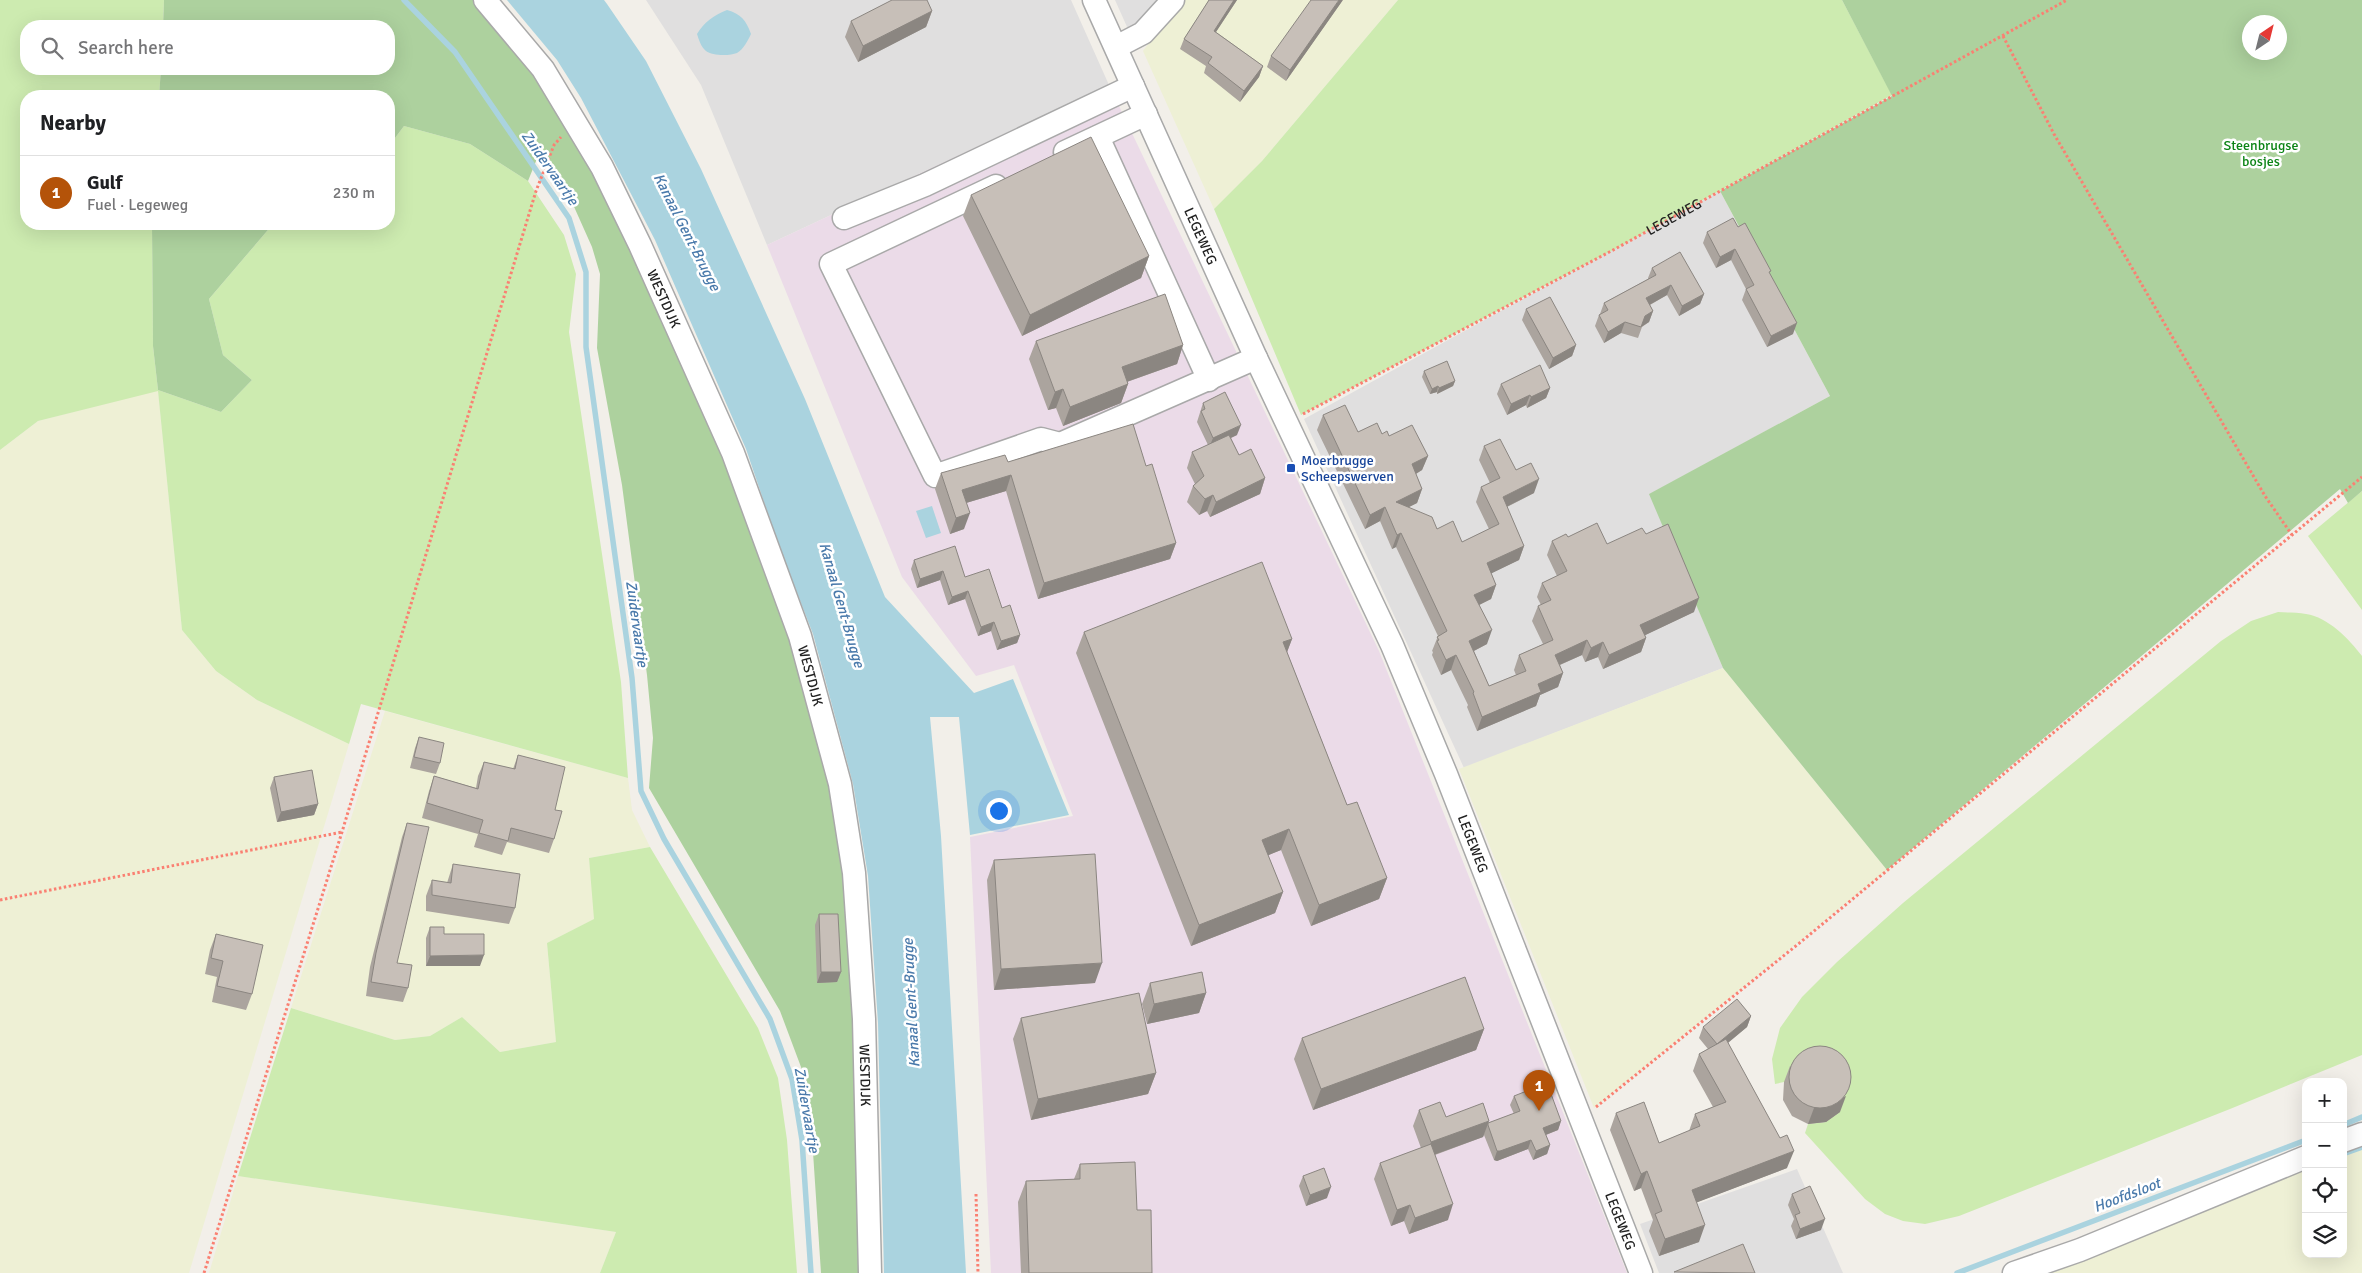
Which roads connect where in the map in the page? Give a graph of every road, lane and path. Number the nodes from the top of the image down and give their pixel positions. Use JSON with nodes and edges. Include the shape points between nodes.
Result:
{"nodes":[{"id":1,"x":485,"y":0,"type":"edge"},
{"id":2,"x":1094,"y":0,"type":"edge"},
{"id":3,"x":1173,"y":0,"type":"edge"},
{"id":4,"x":2067,"y":0,"type":"edge"},
{"id":5,"x":2003,"y":36,"type":"junction"},
{"id":6,"x":1116,"y":47,"type":"junction"},
{"id":7,"x":1133,"y":86,"type":"junction"},
{"id":8,"x":1146,"y":114,"type":"junction"},
{"id":9,"x":575,"y":122,"type":"junction"},
{"id":10,"x":1098,"y":137,"type":"junction"},
{"id":11,"x":1045,"y":162,"type":"edge"},
{"id":12,"x":1018,"y":175,"type":"edge"},
{"id":13,"x":844,"y":218,"type":"dead end"},
{"id":14,"x":1256,"y":358,"type":"junction"},
{"id":15,"x":1209,"y":380,"type":"junction"},
{"id":16,"x":1287,"y":423,"type":"junction"},
{"id":17,"x":2362,"y":477,"type":"edge"},
{"id":18,"x":2292,"y":535,"type":"junction"},
{"id":19,"x":342,"y":832,"type":"junction"},
{"id":20,"x":0,"y":900,"type":"edge"},
{"id":21,"x":1582,"y":1118,"type":"junction"},
{"id":22,"x":2362,"y":1134,"type":"edge"},
{"id":23,"x":2347,"y":1140,"type":"edge"},
{"id":24,"x":2302,"y":1159,"type":"edge"},
{"id":25,"x":976,"y":1194,"type":"dead end"},
{"id":26,"x":204,"y":1273,"type":"edge"},
{"id":27,"x":870,"y":1273,"type":"edge"},
{"id":28,"x":978,"y":1273,"type":"edge"},
{"id":29,"x":1641,"y":1273,"type":"edge"},
{"id":30,"x":2014,"y":1273,"type":"edge"}],
"edges":[{"from":1,"to":9,"type":"street","name":"WESTDIJK","via":[[543,69]]},
{"from":2,"to":6,"type":"street","name":"LEGEWEG"},
{"from":3,"to":6,"type":"street","via":[[1143,33]]},
{"from":4,"to":5,"type":"path","name":"LEGEWEG"},
{"from":5,"to":16,"type":"path","name":"LEGEWEG","via":[[1615,249]]},
{"from":5,"to":18,"type":"path","via":[[2060,142],[2265,496]]},
{"from":6,"to":7,"type":"street","name":"LEGEWEG"},
{"from":7,"to":8,"type":"street","name":"LEGEWEG"},
{"from":7,"to":13,"type":"street","via":[[925,185]]},
{"from":8,"to":10,"type":"street"},
{"from":8,"to":14,"type":"street","name":"LEGEWEG"},
{"from":9,"to":19,"type":"path","via":[[554,145],[536,191]]},
{"from":9,"to":27,"type":"street","name":"WESTDIJK","via":[[602,167],[640,245],[733,453],[800,636],[827,731],[840,784],[854,873],[864,1019]]},
{"from":10,"to":11,"type":"street"},
{"from":10,"to":15,"type":"street"},
{"from":12,"to":15,"type":"street","via":[[831,264],[934,476],[1041,439],[1060,444]]},
{"from":14,"to":15,"type":"street"},
{"from":14,"to":16,"type":"street","name":"LEGEWEG"},
{"from":16,"to":21,"type":"street","name":"LEGEWEG","via":[[1392,644]]},
{"from":17,"to":18,"type":"path"},
{"from":18,"to":21,"type":"path","via":[[1802,941]]},
{"from":19,"to":20,"type":"path"},
{"from":19,"to":26,"type":"path"},
{"from":21,"to":29,"type":"street","name":"LEGEWEG"},
{"from":22,"to":23,"type":"street"},
{"from":24,"to":30,"type":"street","via":[[2080,1250]]},
{"from":25,"to":28,"type":"path"}]}
